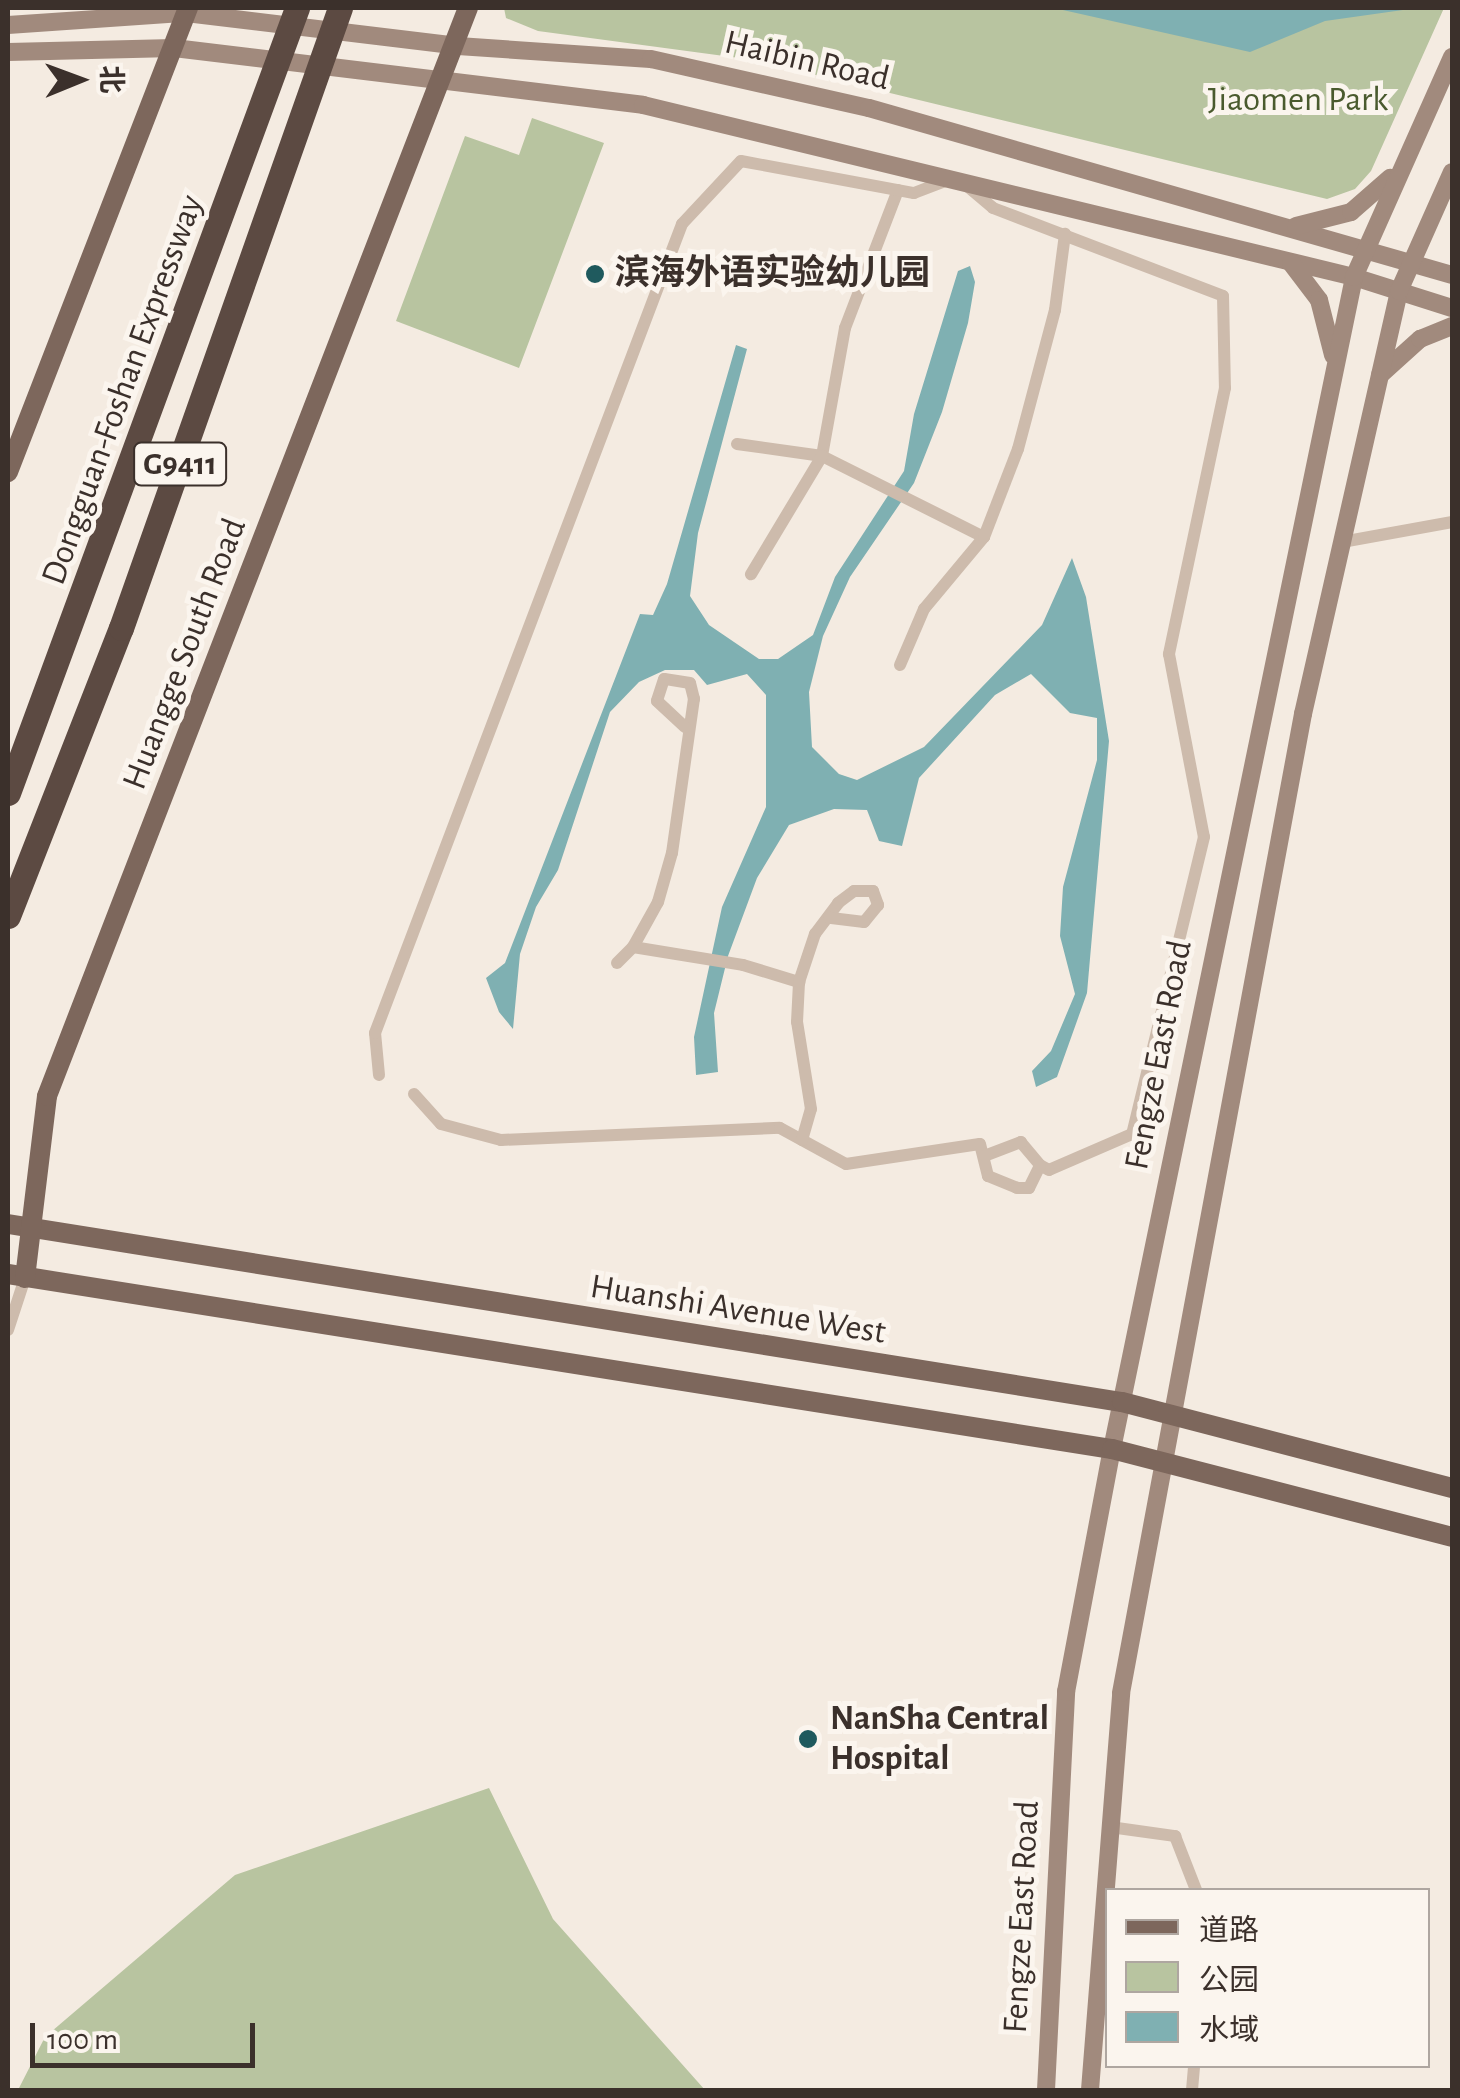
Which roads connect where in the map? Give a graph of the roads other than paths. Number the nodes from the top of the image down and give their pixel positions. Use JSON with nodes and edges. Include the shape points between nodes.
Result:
{"nodes":[{"id":1,"x":297,"y":8,"type":"edge"},
{"id":2,"x":340,"y":8,"type":"edge"},
{"id":3,"x":468,"y":8,"type":"edge"},
{"id":4,"x":187,"y":10,"type":"edge"},
{"id":5,"x":8,"y":26,"type":"edge"},
{"id":6,"x":458,"y":46,"type":"junction"},
{"id":7,"x":174,"y":48,"type":"junction"},
{"id":8,"x":8,"y":52,"type":"edge"},
{"id":9,"x":1452,"y":57,"type":"edge"},
{"id":10,"x":445,"y":78,"type":"junction"},
{"id":11,"x":1406,"y":158,"type":"junction"},
{"id":12,"x":1451,"y":176,"type":"edge"},
{"id":13,"x":957,"y":177,"type":"junction"},
{"id":14,"x":898,"y":190,"type":"junction"},
{"id":15,"x":1452,"y":206,"type":"edge"},
{"id":16,"x":1294,"y":226,"type":"junction"},
{"id":17,"x":1065,"y":234,"type":"junction"},
{"id":18,"x":1366,"y":246,"type":"junction"},
{"id":19,"x":1286,"y":260,"type":"junction"},
{"id":20,"x":1412,"y":264,"type":"junction"},
{"id":21,"x":1452,"y":275,"type":"edge"},
{"id":22,"x":1354,"y":277,"type":"junction"},
{"id":23,"x":1399,"y":291,"type":"junction"},
{"id":24,"x":1452,"y":308,"type":"edge"},
{"id":25,"x":1452,"y":326,"type":"edge"},
{"id":26,"x":1335,"y":368,"type":"junction"},
{"id":27,"x":1377,"y":379,"type":"junction"},
{"id":28,"x":737,"y":444,"type":"dead end"},
{"id":29,"x":822,"y":456,"type":"junction"},
{"id":30,"x":8,"y":472,"type":"edge"},
{"id":31,"x":1452,"y":522,"type":"edge"},
{"id":32,"x":984,"y":538,"type":"junction"},
{"id":33,"x":1342,"y":542,"type":"junction"},
{"id":34,"x":751,"y":574,"type":"dead end"},
{"id":35,"x":900,"y":665,"type":"dead end"},
{"id":36,"x":686,"y":728,"type":"dead end"},
{"id":37,"x":8,"y":793,"type":"edge"},
{"id":38,"x":8,"y":916,"type":"edge"},
{"id":39,"x":830,"y":918,"type":"dead end"},
{"id":40,"x":633,"y":947,"type":"junction"},
{"id":41,"x":618,"y":963,"type":"dead end"},
{"id":42,"x":799,"y":982,"type":"junction"},
{"id":43,"x":378,"y":1075,"type":"dead end"},
{"id":44,"x":414,"y":1094,"type":"dead end"},
{"id":45,"x":802,"y":1140,"type":"junction"},
{"id":46,"x":985,"y":1156,"type":"junction"},
{"id":47,"x":1040,"y":1165,"type":"junction"},
{"id":48,"x":8,"y":1224,"type":"edge"},
{"id":49,"x":35,"y":1229,"type":"junction"},
{"id":50,"x":16,"y":1276,"type":"edge"},
{"id":51,"x":8,"y":1330,"type":"edge"},
{"id":52,"x":1122,"y":1402,"type":"junction"},
{"id":53,"x":1170,"y":1415,"type":"junction"},
{"id":54,"x":1112,"y":1449,"type":"junction"},
{"id":55,"x":1164,"y":1462,"type":"junction"},
{"id":56,"x":1452,"y":1488,"type":"edge"},
{"id":57,"x":1452,"y":1538,"type":"edge"},
{"id":58,"x":1110,"y":1828,"type":"junction"},
{"id":59,"x":1105,"y":1888,"type":"edge"},
{"id":60,"x":1195,"y":1888,"type":"edge"},
{"id":61,"x":1105,"y":1894,"type":"edge"},
{"id":62,"x":1046,"y":2090,"type":"edge"},
{"id":63,"x":1090,"y":2090,"type":"edge"}],
"edges":[{"from":1,"to":37,"type":"highway","name":"Dongguan-Foshan Expressway","number":"G9411","bridge":true},
{"from":2,"to":38,"type":"highway","number":"G9411","bridge":true,"via":[[121,628]]},
{"from":3,"to":6,"type":"main road","name":"Huangge South Road"},
{"from":4,"to":5,"type":"main road","name":"Haibin Road"},
{"from":4,"to":6,"type":"main road","name":"Haibin Road"},
{"from":4,"to":7,"type":"main road"},
{"from":6,"to":10,"type":"main road","name":"Huangge South Road"},
{"from":6,"to":16,"type":"main road","name":"Haibin Road","via":[[651,59],[870,108]]},
{"from":7,"to":8,"type":"main road"},
{"from":7,"to":10,"type":"main road"},
{"from":7,"to":30,"type":"main road"},
{"from":9,"to":11,"type":"main road","name":"Fengze East Road"},
{"from":10,"to":13,"type":"main road","via":[[643,104]]},
{"from":10,"to":49,"type":"main road","name":"Huangge South Road","via":[[47,1096],[32,1174]]},
{"from":11,"to":16,"type":"main road","via":[[1351,212]]},
{"from":11,"to":18,"type":"main road","name":"Fengze East Road"},
{"from":12,"to":15,"type":"main road"},
{"from":12,"to":20,"type":"main road"},
{"from":13,"to":14,"type":"street","via":[[914,193]]},
{"from":13,"to":17,"type":"street","via":[[992,208]]},
{"from":13,"to":19,"type":"main road"},
{"from":14,"to":29,"type":"street","via":[[845,328]]},
{"from":14,"to":43,"type":"street","via":[[741,161],[682,224],[375,1033]]},
{"from":16,"to":18,"type":"main road","name":"Haibin Road"},
{"from":17,"to":32,"type":"street","via":[[1046,345],[1018,450]]},
{"from":17,"to":47,"type":"street","via":[[1223,296],[1226,388],[1168,654],[1204,838],[1200,856],[1132,1134],[1049,1170]]},
{"from":18,"to":20,"type":"main road","name":"Haibin Road"},
{"from":18,"to":22,"type":"main road","name":"Fengze East Road"},
{"from":19,"to":22,"type":"main road"},
{"from":19,"to":26,"type":"main road","via":[[1319,300]]},
{"from":20,"to":21,"type":"main road","name":"Haibin Road"},
{"from":20,"to":23,"type":"main road"},
{"from":22,"to":23,"type":"main road"},
{"from":22,"to":26,"type":"main road","name":"Fengze East Road"},
{"from":23,"to":24,"type":"main road"},
{"from":23,"to":27,"type":"main road"},
{"from":25,"to":27,"type":"main road","via":[[1420,339]]},
{"from":26,"to":52,"type":"main road","name":"Fengze East Road"},
{"from":27,"to":33,"type":"main road"},
{"from":28,"to":29,"type":"street"},
{"from":29,"to":32,"type":"street"},
{"from":29,"to":34,"type":"street"},
{"from":31,"to":33,"type":"street"},
{"from":32,"to":35,"type":"street","via":[[924,608]]},
{"from":33,"to":53,"type":"main road","via":[[1303,714]]},
{"from":36,"to":40,"type":"street","via":[[672,853],[658,902]]},
{"from":39,"to":42,"type":"street","via":[[815,934]]},
{"from":40,"to":41,"type":"street"},
{"from":40,"to":42,"type":"street","via":[[743,965]]},
{"from":42,"to":45,"type":"street","via":[[796,1022],[810,1109]]},
{"from":44,"to":45,"type":"street","via":[[441,1124],[500,1140],[710,1126],[780,1128]]},
{"from":45,"to":46,"type":"street","via":[[846,1164],[980,1144]]},
{"from":46,"to":47,"type":"street","via":[[1021,1142]]},
{"from":46,"to":47,"type":"street","via":[[988,1176],[1017,1188],[1029,1188]]},
{"from":48,"to":49,"type":"main road","name":"Huanshi Avenue West"},
{"from":49,"to":50,"type":"main road","name":"Huangge South Road"},
{"from":49,"to":52,"type":"main road","name":"Huanshi Avenue West"},
{"from":50,"to":51,"type":"street"},
{"from":50,"to":54,"type":"main road"},
{"from":52,"to":53,"type":"main road","name":"Huanshi Avenue West"},
{"from":52,"to":54,"type":"main road","name":"Fengze East Road"},
{"from":53,"to":55,"type":"main road"},
{"from":53,"to":56,"type":"main road","name":"Huanshi Avenue West"},
{"from":54,"to":55,"type":"main road"},
{"from":54,"to":62,"type":"main road","name":"Fengze East Road","via":[[1066,1692]]},
{"from":55,"to":57,"type":"main road"},
{"from":55,"to":58,"type":"main road","via":[[1120,1693]]},
{"from":58,"to":59,"type":"main road"},
{"from":58,"to":60,"type":"street","via":[[1176,1836]]},
{"from":61,"to":63,"type":"main road"}]}
